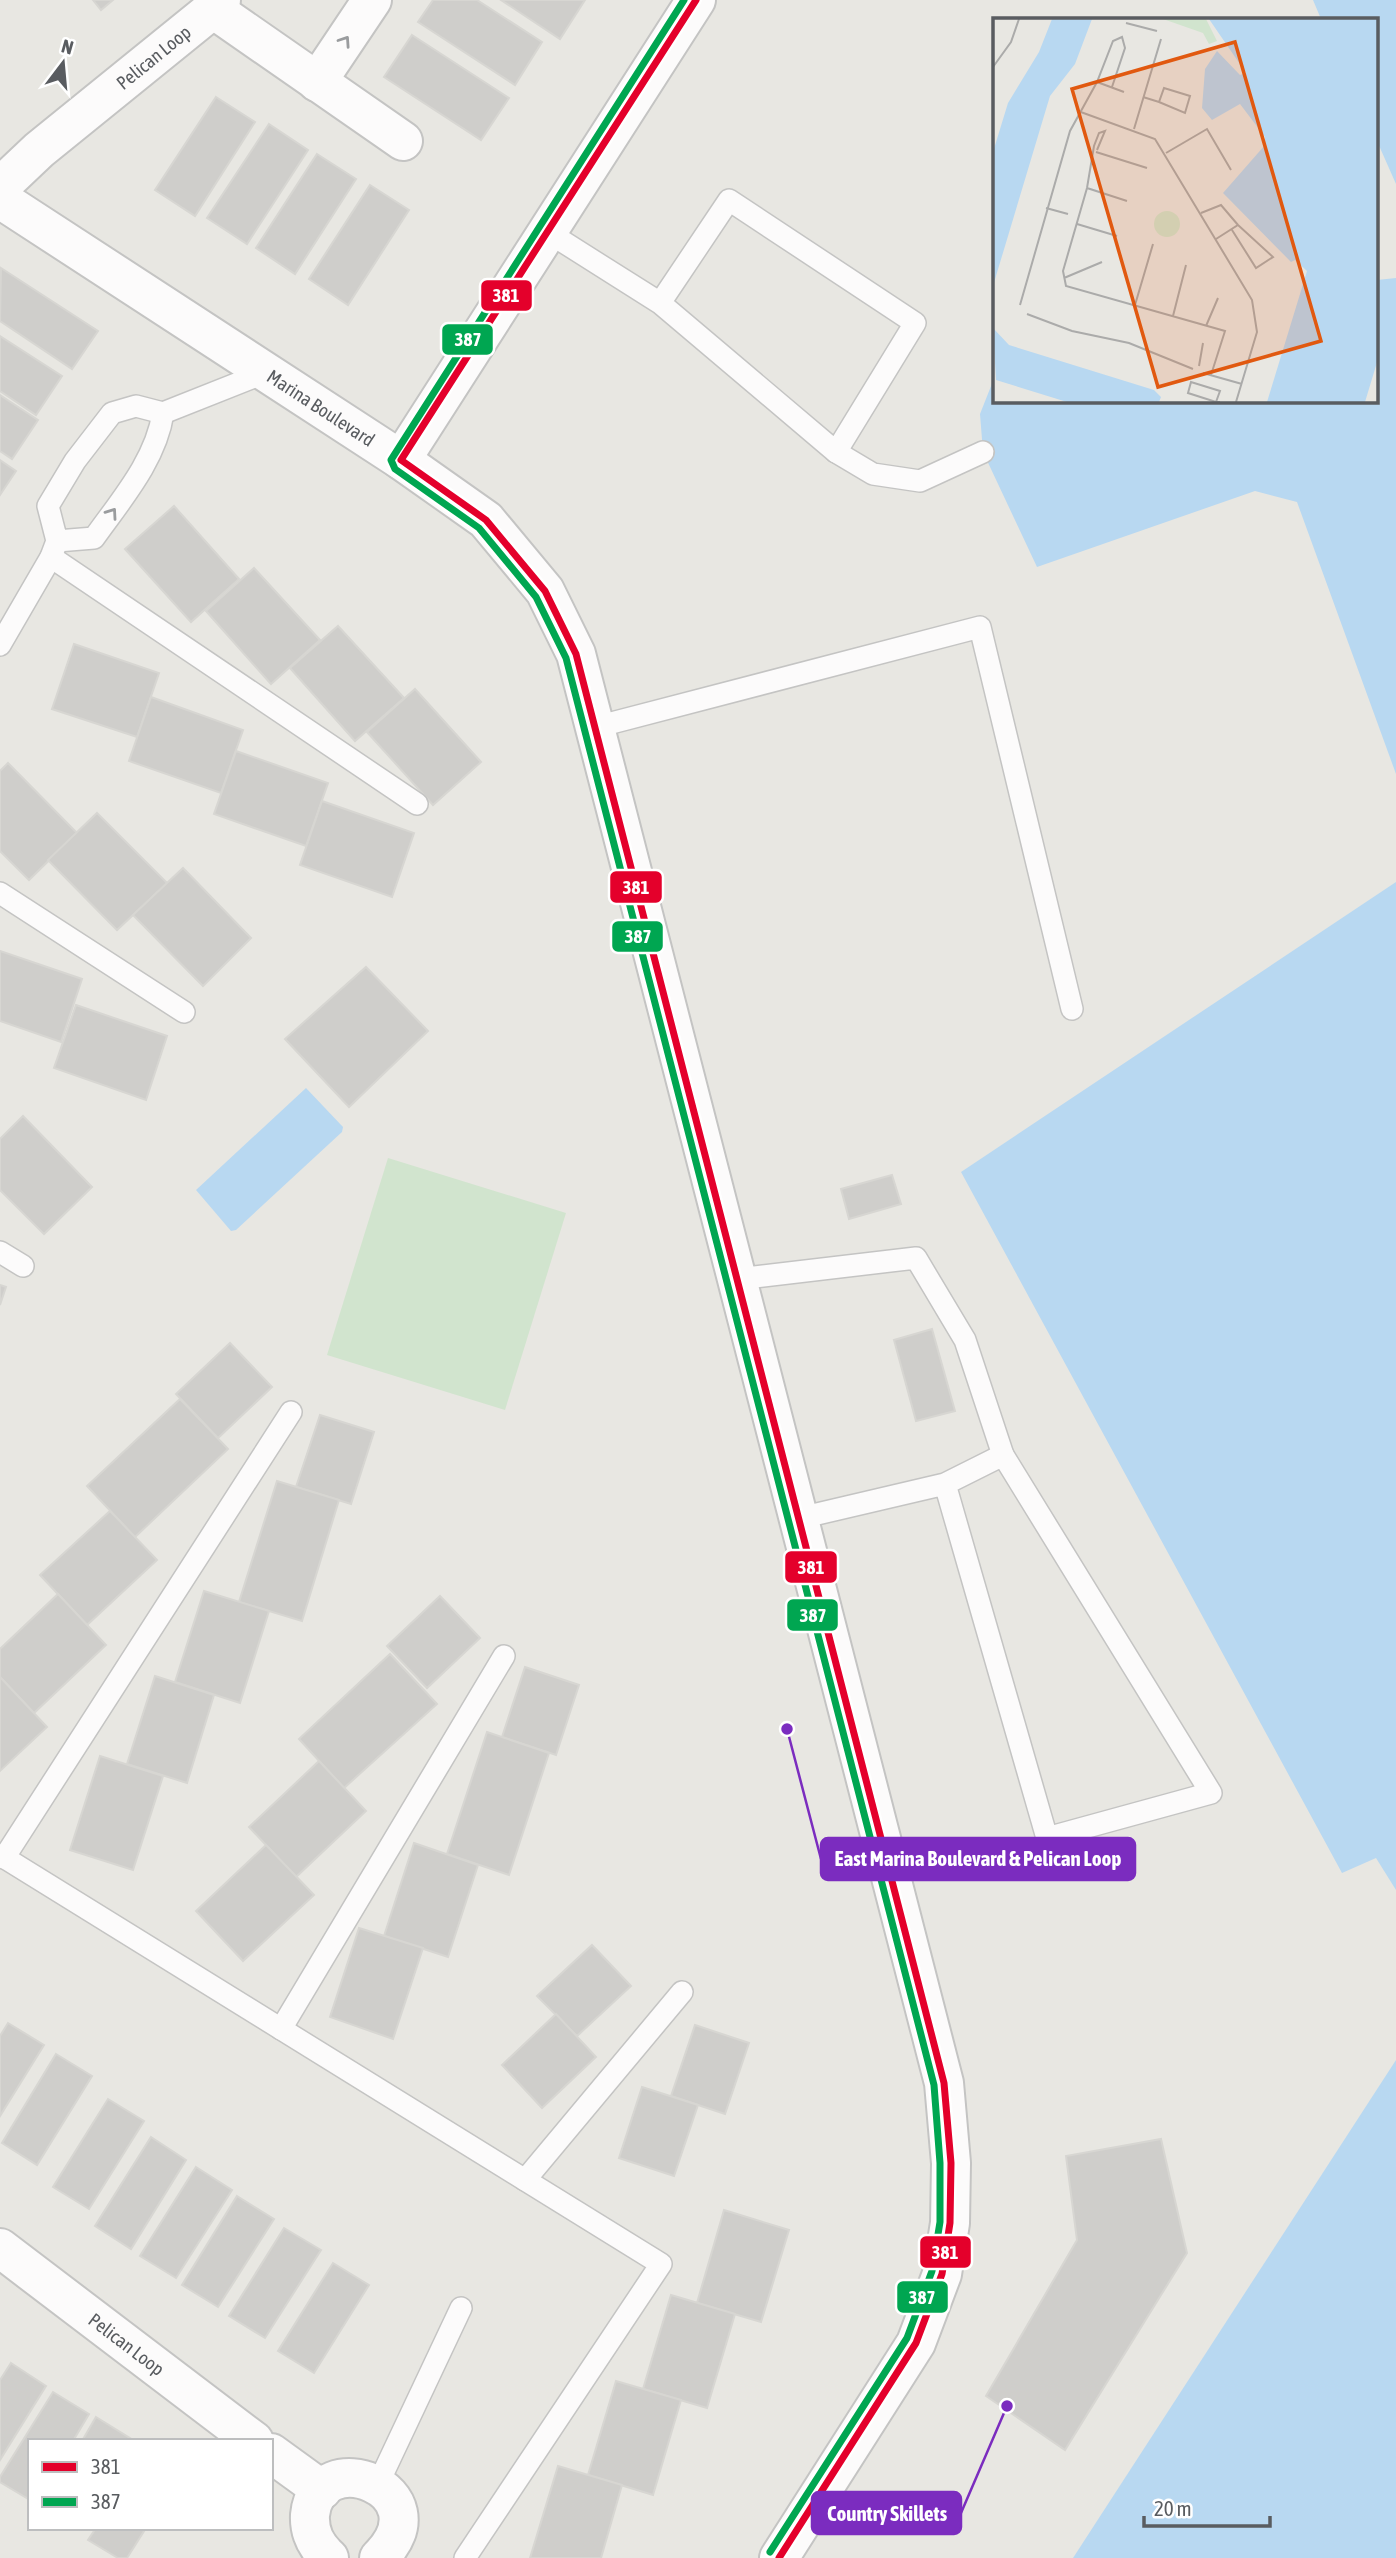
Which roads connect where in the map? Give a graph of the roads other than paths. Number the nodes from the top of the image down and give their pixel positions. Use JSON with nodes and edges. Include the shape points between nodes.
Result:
{"nodes":[{"id":1,"x":372,"y":0,"type":"edge"},
{"id":2,"x":696,"y":0,"type":"edge"},
{"id":3,"x":217,"y":5,"type":"edge"},
{"id":4,"x":317,"y":82,"type":"junction"},
{"id":5,"x":403,"y":141,"type":"dead end"},
{"id":6,"x":0,"y":187,"type":"edge"},
{"id":7,"x":0,"y":199,"type":"edge"},
{"id":8,"x":546,"y":231,"type":"junction"},
{"id":9,"x":660,"y":303,"type":"junction"},
{"id":10,"x":264,"y":373,"type":"junction"},
{"id":11,"x":163,"y":413,"type":"junction"},
{"id":12,"x":836,"y":452,"type":"junction"},
{"id":13,"x":983,"y":452,"type":"dead end"},
{"id":14,"x":401,"y":460,"type":"junction"},
{"id":15,"x":54,"y":549,"type":"junction"},
{"id":16,"x":0,"y":645,"type":"edge"},
{"id":17,"x":596,"y":727,"type":"junction"},
{"id":18,"x":417,"y":804,"type":"dead end"},
{"id":19,"x":0,"y":892,"type":"edge"},
{"id":20,"x":1072,"y":1009,"type":"dead end"},
{"id":21,"x":184,"y":1012,"type":"dead end"},
{"id":22,"x":0,"y":1252,"type":"edge"},
{"id":23,"x":23,"y":1266,"type":"dead end"},
{"id":24,"x":738,"y":1279,"type":"junction"},
{"id":25,"x":292,"y":1412,"type":"dead end"},
{"id":26,"x":1003,"y":1455,"type":"junction"},
{"id":27,"x":944,"y":1484,"type":"junction"},
{"id":28,"x":800,"y":1518,"type":"junction"},
{"id":29,"x":504,"y":1656,"type":"dead end"},
{"id":30,"x":2,"y":1856,"type":"edge"},
{"id":31,"x":682,"y":1992,"type":"dead end"},
{"id":32,"x":281,"y":2029,"type":"junction"},
{"id":33,"x":525,"y":2180,"type":"junction"},
{"id":34,"x":0,"y":2248,"type":"edge"},
{"id":35,"x":461,"y":2308,"type":"dead end"},
{"id":36,"x":251,"y":2439,"type":"edge"},
{"id":37,"x":273,"y":2454,"type":"edge"},
{"id":38,"x":378,"y":2484,"type":"junction"},
{"id":39,"x":322,"y":2490,"type":"junction"},
{"id":40,"x":394,"y":2554,"type":"edge"},
{"id":41,"x":329,"y":2558,"type":"edge"},
{"id":42,"x":465,"y":2558,"type":"edge"},
{"id":43,"x":779,"y":2558,"type":"edge"}],
"edges":[{"from":4,"to":1,"type":"street","one_way":true},
{"from":2,"to":8,"type":"street"},
{"from":3,"to":4,"type":"street","name":"Pelican Loop"},
{"from":3,"to":6,"type":"street","name":"Pelican Loop"},
{"from":4,"to":5,"type":"street","name":"Pelican Loop"},
{"from":7,"to":10,"type":"street","name":"Marina Boulevard"},
{"from":8,"to":9,"type":"lane"},
{"from":8,"to":14,"type":"street"},
{"from":9,"to":12,"type":"lane"},
{"from":9,"to":12,"type":"lane","via":[[729,200],[915,323]]},
{"from":10,"to":11,"type":"lane"},
{"from":10,"to":14,"type":"street","name":"Marina Boulevard"},
{"from":15,"to":11,"type":"lane","one_way":true,"via":[[94,538],[130,488],[159,434]]},
{"from":11,"to":15,"type":"lane","via":[[136,406],[112,414],[75,461],[48,506]]},
{"from":12,"to":13,"type":"lane","via":[[873,474],[920,481]]},
{"from":14,"to":17,"type":"street","name":"Marina Boulevard","via":[[486,520],[545,591],[576,654]]},
{"from":15,"to":16,"type":"lane"},
{"from":15,"to":18,"type":"lane"},
{"from":17,"to":20,"type":"lane","via":[[980,627]]},
{"from":17,"to":24,"type":"street","name":"Marina Boulevard"},
{"from":19,"to":21,"type":"lane"},
{"from":22,"to":23,"type":"lane"},
{"from":24,"to":26,"type":"lane","via":[[916,1258],[965,1340]]},
{"from":24,"to":28,"type":"street","name":"Marina Boulevard"},
{"from":25,"to":30,"type":"lane"},
{"from":26,"to":27,"type":"lane"},
{"from":26,"to":27,"type":"lane","via":[[1211,1793],[1047,1838]]},
{"from":27,"to":28,"type":"lane"},
{"from":28,"to":43,"type":"street","name":"Marina Boulevard","via":[[944,2082],[951,2163],[950,2223],[942,2273],[916,2343]]},
{"from":29,"to":32,"type":"lane"},
{"from":30,"to":32,"type":"lane"},
{"from":31,"to":33,"type":"lane"},
{"from":32,"to":33,"type":"lane"},
{"from":33,"to":42,"type":"lane","via":[[662,2264]]},
{"from":34,"to":36,"type":"street","name":"Pelican Loop"},
{"from":35,"to":38,"type":"lane"},
{"from":37,"to":39,"type":"street"},
{"from":38,"to":39,"type":"street","via":[[356,2477],[338,2480]]},
{"from":38,"to":40,"type":"street","via":[[398,2512]]},
{"from":39,"to":41,"type":"street","via":[[313,2503],[309,2527],[315,2543]]}]}
